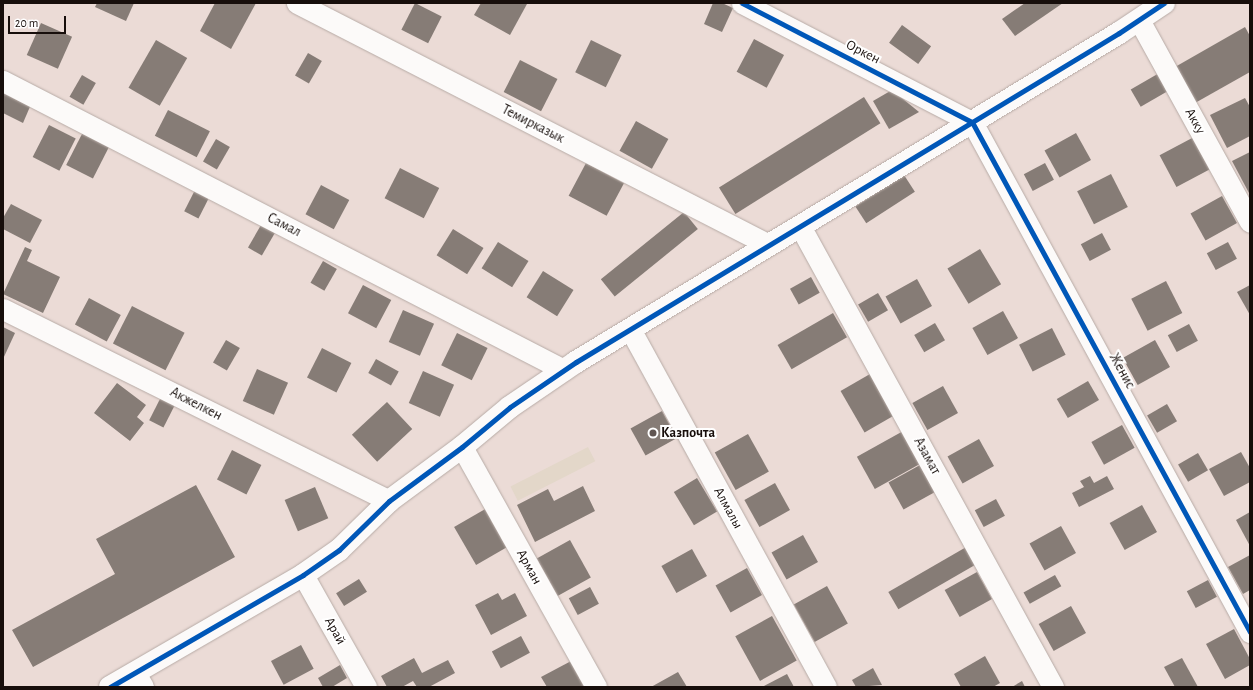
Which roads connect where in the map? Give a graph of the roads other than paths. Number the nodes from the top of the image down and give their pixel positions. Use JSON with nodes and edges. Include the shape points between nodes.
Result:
{"nodes":[{"id":1,"x":297,"y":3,"type":"edge"},
{"id":2,"x":742,"y":3,"type":"edge"},
{"id":3,"x":1164,"y":3,"type":"edge"},
{"id":4,"x":1139,"y":20,"type":"junction"},
{"id":5,"x":3,"y":81,"type":"edge"},
{"id":6,"x":972,"y":122,"type":"junction"},
{"id":7,"x":1250,"y":222,"type":"edge"},
{"id":8,"x":800,"y":226,"type":"junction"},
{"id":9,"x":769,"y":245,"type":"junction"},
{"id":10,"x":3,"y":308,"type":"edge"},
{"id":11,"x":630,"y":329,"type":"junction"},
{"id":12,"x":564,"y":370,"type":"junction"},
{"id":13,"x":462,"y":448,"type":"junction"},
{"id":14,"x":389,"y":501,"type":"junction"},
{"id":15,"x":303,"y":575,"type":"junction"},
{"id":16,"x":1250,"y":632,"type":"edge"},
{"id":17,"x":139,"y":680,"type":"edge"},
{"id":18,"x":110,"y":687,"type":"edge"},
{"id":19,"x":366,"y":687,"type":"edge"},
{"id":20,"x":596,"y":687,"type":"edge"},
{"id":21,"x":826,"y":687,"type":"edge"},
{"id":22,"x":1053,"y":687,"type":"edge"}],
"edges":[{"from":1,"to":9,"type":"street","name":"Темирказык"},
{"from":2,"to":6,"type":"street","name":"Оркен"},
{"from":3,"to":4,"type":"street"},
{"from":4,"to":6,"type":"street"},
{"from":4,"to":7,"type":"street","name":"Акку"},
{"from":5,"to":12,"type":"street","name":"Самал"},
{"from":6,"to":8,"type":"street"},
{"from":6,"to":16,"type":"street","name":"Женис"},
{"from":8,"to":9,"type":"street"},
{"from":8,"to":22,"type":"street","name":"Азамат"},
{"from":9,"to":11,"type":"street"},
{"from":10,"to":14,"type":"street","name":"Акжелкен"},
{"from":11,"to":12,"type":"street"},
{"from":11,"to":21,"type":"street","name":"Алмалы"},
{"from":12,"to":13,"type":"street","via":[[510,407]]},
{"from":13,"to":14,"type":"street"},
{"from":13,"to":20,"type":"street","name":"Арман"},
{"from":14,"to":15,"type":"street","via":[[339,550]]},
{"from":15,"to":17,"type":"street"},
{"from":15,"to":19,"type":"street","name":"Арай"},
{"from":17,"to":18,"type":"street"}]}
